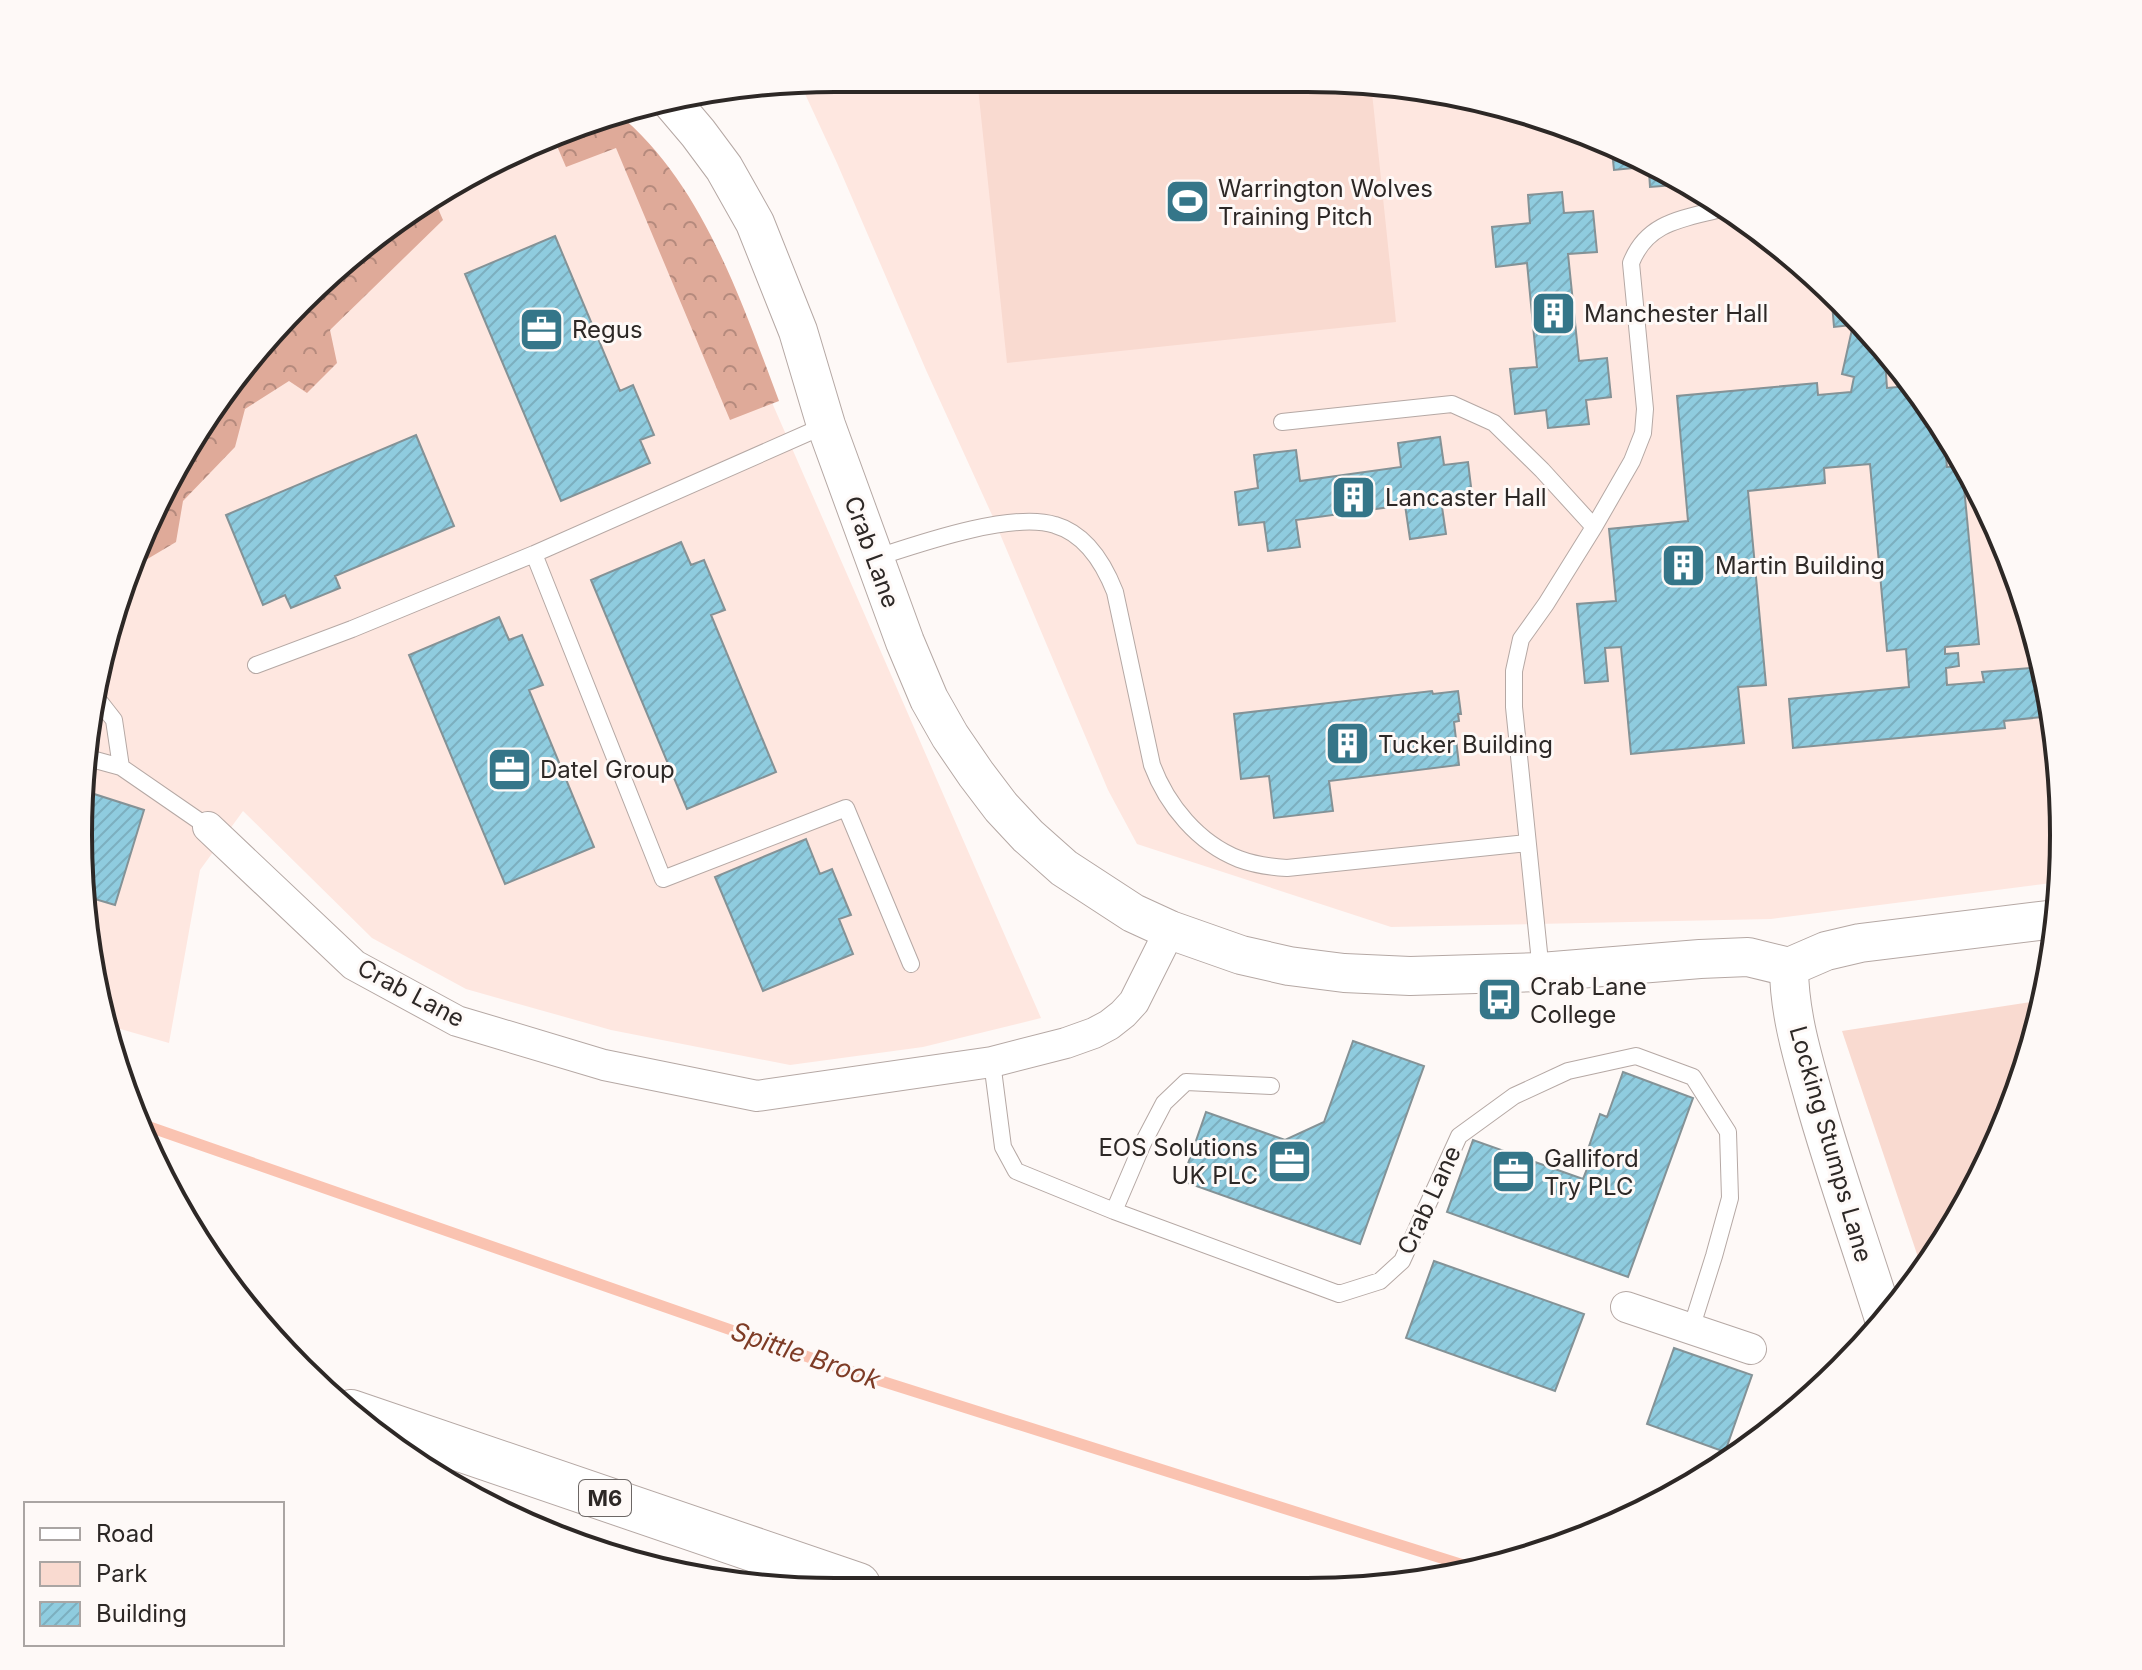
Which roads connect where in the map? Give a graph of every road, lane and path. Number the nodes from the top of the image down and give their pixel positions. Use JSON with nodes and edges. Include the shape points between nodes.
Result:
{"nodes":[{"id":1,"x":677,"y":109,"type":"edge"},
{"id":2,"x":1711,"y":212,"type":"edge"},
{"id":3,"x":1282,"y":422,"type":"dead end"},
{"id":4,"x":826,"y":425,"type":"junction"},
{"id":5,"x":1594,"y":527,"type":"junction"},
{"id":6,"x":534,"y":554,"type":"junction"},
{"id":7,"x":875,"y":558,"type":"junction"},
{"id":8,"x":256,"y":665,"type":"dead end"},
{"id":9,"x":103,"y":706,"type":"edge"},
{"id":10,"x":96,"y":760,"type":"edge"},
{"id":11,"x":121,"y":767,"type":"junction"},
{"id":12,"x":208,"y":827,"type":"joint"},
{"id":13,"x":1527,"y":843,"type":"junction"},
{"id":14,"x":2045,"y":920,"type":"edge"},
{"id":15,"x":1170,"y":930,"type":"junction"},
{"id":16,"x":911,"y":964,"type":"dead end"},
{"id":17,"x":1789,"y":967,"type":"junction"},
{"id":18,"x":1541,"y":972,"type":"junction"},
{"id":19,"x":992,"y":1062,"type":"junction"},
{"id":20,"x":1271,"y":1086,"type":"dead end"},
{"id":21,"x":1114,"y":1211,"type":"junction"},
{"id":22,"x":1884,"y":1302,"type":"edge"},
{"id":23,"x":1626,"y":1307,"type":"dead end"},
{"id":24,"x":1691,"y":1329,"type":"junction"},
{"id":25,"x":1751,"y":1349,"type":"dead end"},
{"id":26,"x":381,"y":1422,"type":"edge"},
{"id":27,"x":837,"y":1578,"type":"edge"}],
"edges":[{"from":1,"to":4,"type":"street","name":"Crab Lane","via":[[724,168],[755,223],[798,331]]},
{"from":2,"to":5,"type":"lane","via":[[1656,229],[1631,263],[1643,433]]},
{"from":3,"to":5,"type":"lane","via":[[1452,404],[1494,423]]},
{"from":4,"to":6,"type":"lane"},
{"from":4,"to":7,"type":"street","name":"Crab Lane"},
{"from":5,"to":13,"type":"lane","via":[[1521,639],[1514,671]]},
{"from":6,"to":8,"type":"lane"},
{"from":6,"to":16,"type":"lane","via":[[663,879],[846,808]]},
{"from":7,"to":13,"type":"lane","via":[[997,524],[1055,524],[1076,535],[1106,571],[1115,592],[1159,783],[1199,833],[1236,858],[1287,868]]},
{"from":7,"to":15,"type":"street","name":"Crab Lane","via":[[929,699],[1001,807],[1064,868],[1133,913]]},
{"from":9,"to":11,"type":"lane","via":[[114,720]]},
{"from":10,"to":11,"type":"lane"},
{"from":11,"to":12,"type":"lane"},
{"from":12,"to":19,"type":"street","name":"Crab Lane","via":[[354,965],[457,1021],[486,1030],[604,1065],[757,1096]]},
{"from":13,"to":18,"type":"lane"},
{"from":14,"to":17,"type":"street","via":[[1860,943]]},
{"from":15,"to":18,"type":"street","name":"Crab Lane","via":[[1241,955],[1344,973]]},
{"from":15,"to":19,"type":"street","name":"Crab Lane","via":[[1134,1002],[1109,1025],[1066,1043]]},
{"from":17,"to":18,"type":"street","name":"Crab Lane","via":[[1748,957]]},
{"from":17,"to":22,"type":"street","name":"Locking Stumps Lane","via":[[1797,1037]]},
{"from":19,"to":21,"type":"lane","name":"Crab Lane","via":[[1003,1147],[1016,1171]]},
{"from":20,"to":21,"type":"lane","via":[[1186,1082],[1164,1103]]},
{"from":21,"to":24,"type":"lane","name":"Crab Lane","via":[[1339,1294],[1380,1281],[1402,1261],[1459,1136],[1514,1096],[1568,1071],[1636,1056],[1693,1077],[1728,1132],[1730,1198]]},
{"from":23,"to":24,"type":"street"},
{"from":24,"to":25,"type":"street"},
{"from":26,"to":27,"type":"highway","number":"M6"}]}
